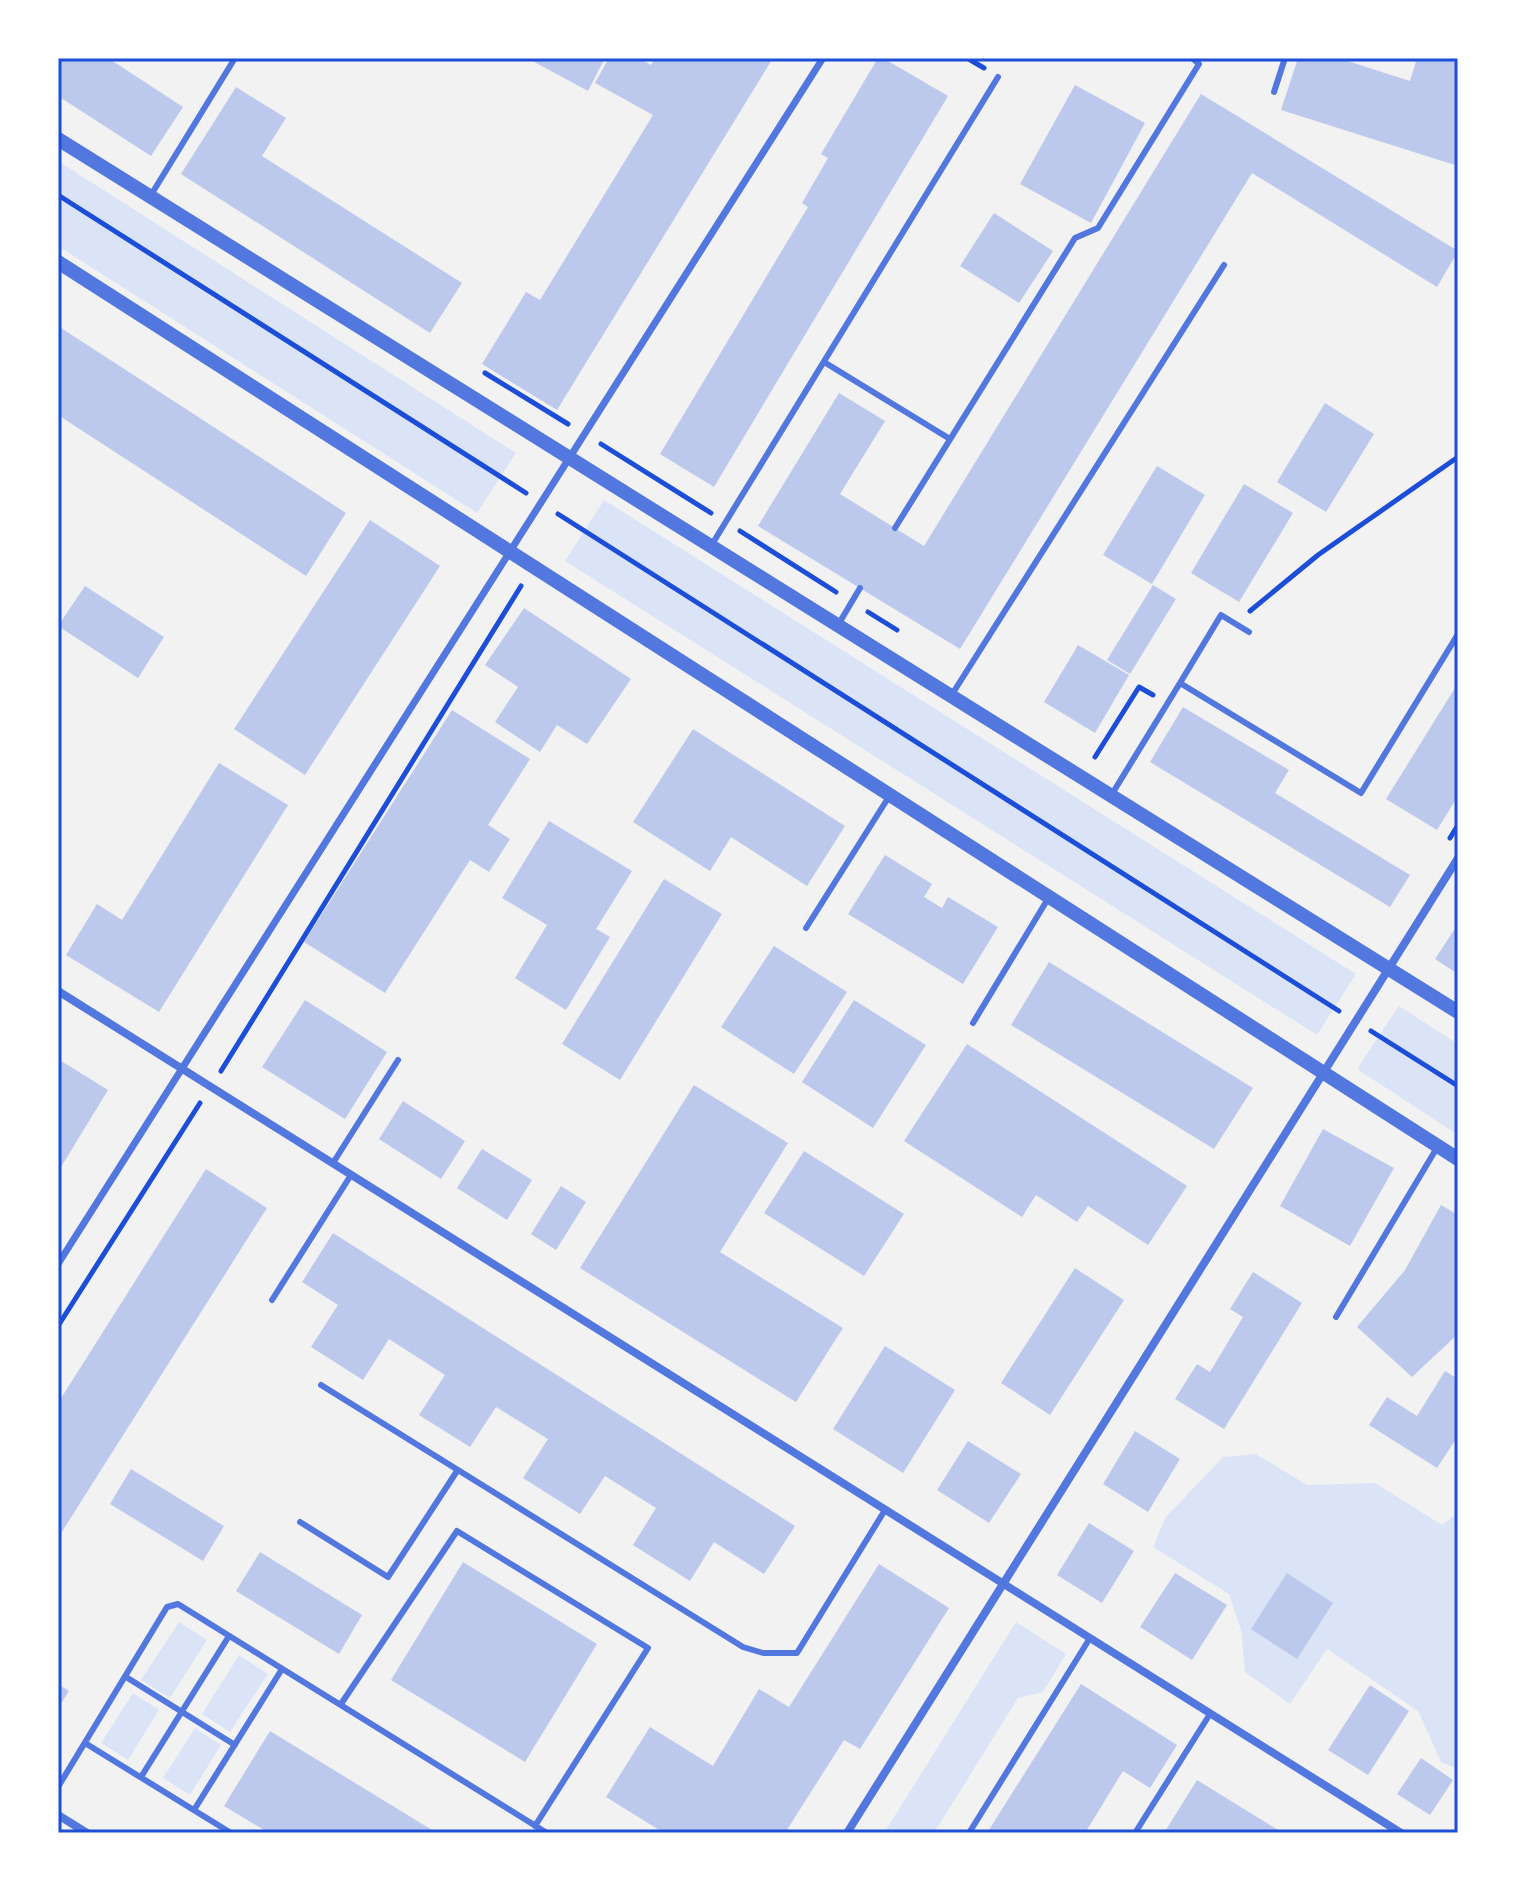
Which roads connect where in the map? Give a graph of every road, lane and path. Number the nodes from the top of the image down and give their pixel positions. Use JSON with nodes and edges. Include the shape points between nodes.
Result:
{"nodes":[{"id":1,"x":235,"y":58,"type":"edge"},
{"id":2,"x":823,"y":58,"type":"edge"},
{"id":3,"x":1192,"y":58,"type":"edge"},
{"id":4,"x":1285,"y":58,"type":"edge"},
{"id":5,"x":998,"y":77,"type":"dead end"},
{"id":6,"x":1274,"y":92,"type":"dead end"},
{"id":7,"x":58,"y":139,"type":"edge"},
{"id":8,"x":58,"y":195,"type":"edge"},
{"id":9,"x":150,"y":197,"type":"junction"},
{"id":10,"x":58,"y":262,"type":"edge"},
{"id":11,"x":1224,"y":265,"type":"dead end"},
{"id":12,"x":824,"y":362,"type":"junction"},
{"id":13,"x":950,"y":439,"type":"junction"},
{"id":14,"x":1458,"y":457,"type":"edge"},
{"id":15,"x":570,"y":458,"type":"junction"},
{"id":16,"x":541,"y":503,"type":"junction"},
{"id":17,"x":895,"y":528,"type":"dead end"},
{"id":18,"x":711,"y":546,"type":"junction"},
{"id":19,"x":510,"y":552,"type":"junction"},
{"id":20,"x":524,"y":582,"type":"dead end"},
{"id":21,"x":860,"y":588,"type":"dead end"},
{"id":22,"x":1235,"y":624,"type":"junction"},
{"id":23,"x":838,"y":625,"type":"junction"},
{"id":24,"x":1249,"y":632,"type":"dead end"},
{"id":25,"x":1458,"y":634,"type":"edge"},
{"id":26,"x":1180,"y":683,"type":"junction"},
{"id":27,"x":951,"y":696,"type":"junction"},
{"id":28,"x":1168,"y":703,"type":"junction"},
{"id":29,"x":1095,"y":757,"type":"dead end"},
{"id":30,"x":890,"y":795,"type":"junction"},
{"id":31,"x":1111,"y":796,"type":"junction"},
{"id":32,"x":1458,"y":858,"type":"edge"},
{"id":33,"x":1049,"y":897,"type":"junction"},
{"id":34,"x":806,"y":928,"type":"dead end"},
{"id":35,"x":1388,"y":969,"type":"junction"},
{"id":36,"x":58,"y":991,"type":"edge"},
{"id":37,"x":1458,"y":1012,"type":"edge"},
{"id":38,"x":1356,"y":1021,"type":"junction"},
{"id":39,"x":973,"y":1023,"type":"dead end"},
{"id":40,"x":398,"y":1060,"type":"dead end"},
{"id":41,"x":182,"y":1069,"type":"junction"},
{"id":42,"x":1323,"y":1073,"type":"junction"},
{"id":43,"x":1458,"y":1086,"type":"edge"},
{"id":44,"x":211,"y":1087,"type":"junction"},
{"id":45,"x":1438,"y":1146,"type":"junction"},
{"id":46,"x":1458,"y":1159,"type":"edge"},
{"id":47,"x":333,"y":1163,"type":"junction"},
{"id":48,"x":351,"y":1175,"type":"junction"},
{"id":49,"x":58,"y":1264,"type":"edge"},
{"id":50,"x":272,"y":1300,"type":"dead end"},
{"id":51,"x":1336,"y":1317,"type":"dead end"},
{"id":52,"x":58,"y":1326,"type":"edge"},
{"id":53,"x":321,"y":1385,"type":"dead end"},
{"id":54,"x":457,"y":1471,"type":"junction"},
{"id":55,"x":885,"y":1510,"type":"junction"},
{"id":56,"x":300,"y":1522,"type":"dead end"},
{"id":57,"x":1004,"y":1584,"type":"junction"},
{"id":58,"x":229,"y":1636,"type":"junction"},
{"id":59,"x":1090,"y":1638,"type":"junction"},
{"id":60,"x":282,"y":1669,"type":"junction"},
{"id":61,"x":126,"y":1677,"type":"junction"},
{"id":62,"x":341,"y":1704,"type":"junction"},
{"id":63,"x":182,"y":1712,"type":"junction"},
{"id":64,"x":1210,"y":1714,"type":"junction"},
{"id":65,"x":85,"y":1743,"type":"junction"},
{"id":66,"x":235,"y":1745,"type":"junction"},
{"id":67,"x":141,"y":1777,"type":"junction"},
{"id":68,"x":58,"y":1787,"type":"edge"},
{"id":69,"x":194,"y":1810,"type":"junction"},
{"id":70,"x":58,"y":1815,"type":"edge"},
{"id":71,"x":535,"y":1826,"type":"junction"},
{"id":72,"x":87,"y":1833,"type":"edge"},
{"id":73,"x":231,"y":1833,"type":"edge"},
{"id":74,"x":547,"y":1833,"type":"edge"},
{"id":75,"x":847,"y":1833,"type":"edge"},
{"id":76,"x":969,"y":1833,"type":"edge"},
{"id":77,"x":1135,"y":1833,"type":"edge"},
{"id":78,"x":1401,"y":1833,"type":"edge"}],
"edges":[{"from":1,"to":9,"type":"lane"},
{"from":2,"to":15,"type":"street"},
{"from":3,"to":13,"type":"lane","via":[[1199,64],[1098,228],[1075,238]]},
{"from":4,"to":6,"type":"lane"},
{"from":5,"to":12,"type":"lane"},
{"from":7,"to":9,"type":"street"},
{"from":8,"to":16,"type":"path"},
{"from":9,"to":15,"type":"street"},
{"from":10,"to":19,"type":"street"},
{"from":11,"to":27,"type":"lane"},
{"from":12,"to":13,"type":"lane"},
{"from":12,"to":18,"type":"lane"},
{"from":13,"to":17,"type":"lane"},
{"from":14,"to":22,"type":"path","via":[[1318,555]]},
{"from":15,"to":16,"type":"street"},
{"from":15,"to":18,"type":"street"},
{"from":16,"to":19,"type":"street"},
{"from":16,"to":38,"type":"path"},
{"from":18,"to":23,"type":"street"},
{"from":19,"to":30,"type":"street"},
{"from":19,"to":41,"type":"street"},
{"from":20,"to":44,"type":"path"},
{"from":21,"to":23,"type":"lane"},
{"from":22,"to":24,"type":"lane"},
{"from":22,"to":26,"type":"lane","via":[[1221,615]]},
{"from":23,"to":27,"type":"street"},
{"from":25,"to":26,"type":"lane","via":[[1361,793]]},
{"from":26,"to":28,"type":"lane"},
{"from":27,"to":31,"type":"street"},
{"from":28,"to":29,"type":"path","via":[[1139,687]]},
{"from":28,"to":31,"type":"lane"},
{"from":30,"to":33,"type":"street"},
{"from":30,"to":34,"type":"lane"},
{"from":31,"to":35,"type":"street"},
{"from":32,"to":35,"type":"street"},
{"from":33,"to":39,"type":"lane"},
{"from":33,"to":42,"type":"street"},
{"from":35,"to":37,"type":"street"},
{"from":35,"to":38,"type":"street"},
{"from":36,"to":41,"type":"street"},
{"from":38,"to":42,"type":"street"},
{"from":38,"to":43,"type":"path"},
{"from":40,"to":47,"type":"lane"},
{"from":41,"to":44,"type":"street"},
{"from":41,"to":49,"type":"street"},
{"from":42,"to":45,"type":"street"},
{"from":42,"to":57,"type":"street"},
{"from":44,"to":47,"type":"street"},
{"from":44,"to":52,"type":"path"},
{"from":45,"to":46,"type":"street"},
{"from":45,"to":51,"type":"lane"},
{"from":47,"to":48,"type":"street"},
{"from":48,"to":50,"type":"lane"},
{"from":48,"to":55,"type":"street"},
{"from":53,"to":54,"type":"lane"},
{"from":54,"to":55,"type":"lane","via":[[743,1647],[763,1653],[797,1653]]},
{"from":54,"to":56,"type":"lane","via":[[388,1577]]},
{"from":55,"to":57,"type":"street"},
{"from":57,"to":59,"type":"street"},
{"from":57,"to":75,"type":"street"},
{"from":58,"to":60,"type":"lane"},
{"from":58,"to":61,"type":"lane","via":[[182,1605],[169,1606]]},
{"from":58,"to":63,"type":"lane"},
{"from":59,"to":64,"type":"street"},
{"from":59,"to":76,"type":"lane"},
{"from":60,"to":62,"type":"lane"},
{"from":60,"to":66,"type":"lane"},
{"from":61,"to":63,"type":"lane"},
{"from":61,"to":65,"type":"lane"},
{"from":62,"to":71,"type":"lane"},
{"from":62,"to":71,"type":"lane","via":[[457,1531],[648,1648]]},
{"from":63,"to":66,"type":"lane"},
{"from":63,"to":67,"type":"lane"},
{"from":64,"to":77,"type":"lane"},
{"from":64,"to":78,"type":"street"},
{"from":65,"to":67,"type":"lane"},
{"from":65,"to":68,"type":"lane"},
{"from":66,"to":69,"type":"lane"},
{"from":67,"to":69,"type":"lane"},
{"from":69,"to":73,"type":"lane"},
{"from":70,"to":72,"type":"street"},
{"from":71,"to":74,"type":"lane"}]}
